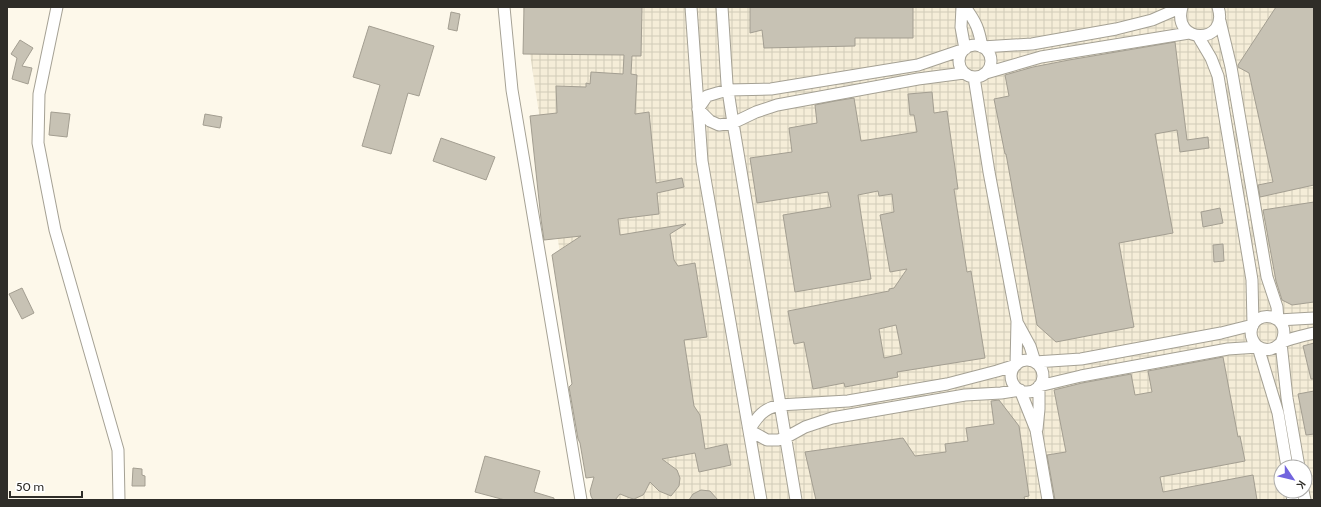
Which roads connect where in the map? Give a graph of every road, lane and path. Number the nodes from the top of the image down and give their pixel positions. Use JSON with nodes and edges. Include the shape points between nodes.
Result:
{"nodes":[{"id":1,"x":57,"y":7,"type":"edge"},
{"id":2,"x":504,"y":7,"type":"edge"},
{"id":3,"x":691,"y":7,"type":"edge"},
{"id":4,"x":722,"y":7,"type":"edge"},
{"id":5,"x":962,"y":7,"type":"edge"},
{"id":6,"x":965,"y":7,"type":"edge"},
{"id":7,"x":1182,"y":7,"type":"edge"},
{"id":8,"x":1218,"y":7,"type":"edge"},
{"id":9,"x":1220,"y":21,"type":"junction"},
{"id":10,"x":1116,"y":29,"type":"junction"},
{"id":11,"x":1193,"y":34,"type":"junction"},
{"id":12,"x":1118,"y":44,"type":"junction"},
{"id":13,"x":982,"y":47,"type":"junction"},
{"id":14,"x":965,"y":49,"type":"junction"},
{"id":15,"x":986,"y":73,"type":"junction"},
{"id":16,"x":969,"y":75,"type":"junction"},
{"id":17,"x":728,"y":90,"type":"junction"},
{"id":18,"x":698,"y":109,"type":"junction"},
{"id":19,"x":733,"y":123,"type":"junction"},
{"id":20,"x":1314,"y":318,"type":"edge"},
{"id":21,"x":1278,"y":320,"type":"junction"},
{"id":22,"x":1017,"y":321,"type":"junction"},
{"id":23,"x":1252,"y":326,"type":"junction"},
{"id":24,"x":1314,"y":333,"type":"edge"},
{"id":25,"x":1281,"y":343,"type":"junction"},
{"id":26,"x":1258,"y":347,"type":"junction"},
{"id":27,"x":1035,"y":362,"type":"junction"},
{"id":28,"x":1016,"y":365,"type":"junction"},
{"id":29,"x":1039,"y":386,"type":"junction"},
{"id":30,"x":1020,"y":390,"type":"junction"},
{"id":31,"x":779,"y":405,"type":"junction"},
{"id":32,"x":1292,"y":423,"type":"junction"},
{"id":33,"x":1280,"y":424,"type":"junction"},
{"id":34,"x":749,"y":430,"type":"junction"},
{"id":35,"x":1036,"y":430,"type":"junction"},
{"id":36,"x":785,"y":438,"type":"junction"},
{"id":37,"x":1286,"y":459,"type":"edge"},
{"id":38,"x":1298,"y":459,"type":"edge"},
{"id":39,"x":119,"y":500,"type":"edge"},
{"id":40,"x":581,"y":500,"type":"edge"},
{"id":41,"x":761,"y":500,"type":"edge"},
{"id":42,"x":796,"y":500,"type":"edge"},
{"id":43,"x":1048,"y":500,"type":"edge"}],
"edges":[{"from":1,"to":39,"type":"street","via":[[39,94],[38,143],[55,230],[118,450]]},
{"from":2,"to":40,"type":"street","via":[[512,90]]},
{"from":3,"to":18,"type":"street"},
{"from":4,"to":17,"type":"street"},
{"from":5,"to":14,"type":"street","via":[[961,27]]},
{"from":6,"to":13,"type":"street","via":[[979,30]]},
{"from":7,"to":10,"type":"street","via":[[1152,20]]},
{"from":7,"to":11,"type":"street","via":[[1181,21]]},
{"from":8,"to":9,"type":"street"},
{"from":9,"to":11,"type":"street","via":[[1212,33]]},
{"from":9,"to":21,"type":"street","via":[[1231,67],[1267,277],[1277,307]]},
{"from":10,"to":12,"type":"street"},
{"from":10,"to":13,"type":"street","via":[[1032,44]]},
{"from":11,"to":12,"type":"street"},
{"from":11,"to":23,"type":"street","via":[[1211,58],[1218,76],[1252,280]]},
{"from":12,"to":15,"type":"street","via":[[1041,57]]},
{"from":13,"to":14,"type":"street","via":[[970,46]]},
{"from":13,"to":15,"type":"street","via":[[991,59]]},
{"from":14,"to":16,"type":"street","via":[[959,60],[961,69]]},
{"from":14,"to":17,"type":"street","via":[[918,65],[771,89]]},
{"from":15,"to":16,"type":"street","via":[[981,76]]},
{"from":16,"to":19,"type":"street","via":[[918,79],[777,105]]},
{"from":16,"to":22,"type":"street"},
{"from":17,"to":18,"type":"street","via":[[707,96]]},
{"from":17,"to":19,"type":"street"},
{"from":18,"to":19,"type":"street","via":[[710,121],[719,125]]},
{"from":18,"to":34,"type":"street","via":[[702,161]]},
{"from":19,"to":31,"type":"street"},
{"from":20,"to":21,"type":"street"},
{"from":21,"to":23,"type":"street","via":[[1266,316]]},
{"from":21,"to":25,"type":"street","via":[[1284,331]]},
{"from":22,"to":27,"type":"street"},
{"from":22,"to":28,"type":"street"},
{"from":23,"to":26,"type":"street","via":[[1251,337]]},
{"from":23,"to":27,"type":"street","via":[[1081,359]]},
{"from":24,"to":25,"type":"street"},
{"from":25,"to":26,"type":"street","via":[[1266,350]]},
{"from":25,"to":32,"type":"street"},
{"from":26,"to":29,"type":"street","via":[[1228,349]]},
{"from":26,"to":33,"type":"street"},
{"from":27,"to":28,"type":"street","via":[[1025,360]]},
{"from":27,"to":29,"type":"street","via":[[1043,373]]},
{"from":28,"to":30,"type":"street","via":[[1011,377]]},
{"from":28,"to":31,"type":"street","via":[[947,384],[848,401]]},
{"from":29,"to":30,"type":"street","via":[[1032,391]]},
{"from":29,"to":35,"type":"street"},
{"from":30,"to":35,"type":"street"},
{"from":30,"to":36,"type":"street","via":[[965,395],[832,418],[804,427]]},
{"from":31,"to":34,"type":"street","via":[[769,407],[760,414]]},
{"from":31,"to":36,"type":"street"},
{"from":32,"to":33,"type":"street"},
{"from":32,"to":38,"type":"street"},
{"from":33,"to":37,"type":"street"},
{"from":34,"to":36,"type":"street","via":[[767,440]]},
{"from":34,"to":41,"type":"street"},
{"from":35,"to":43,"type":"street"},
{"from":36,"to":42,"type":"street"}]}
